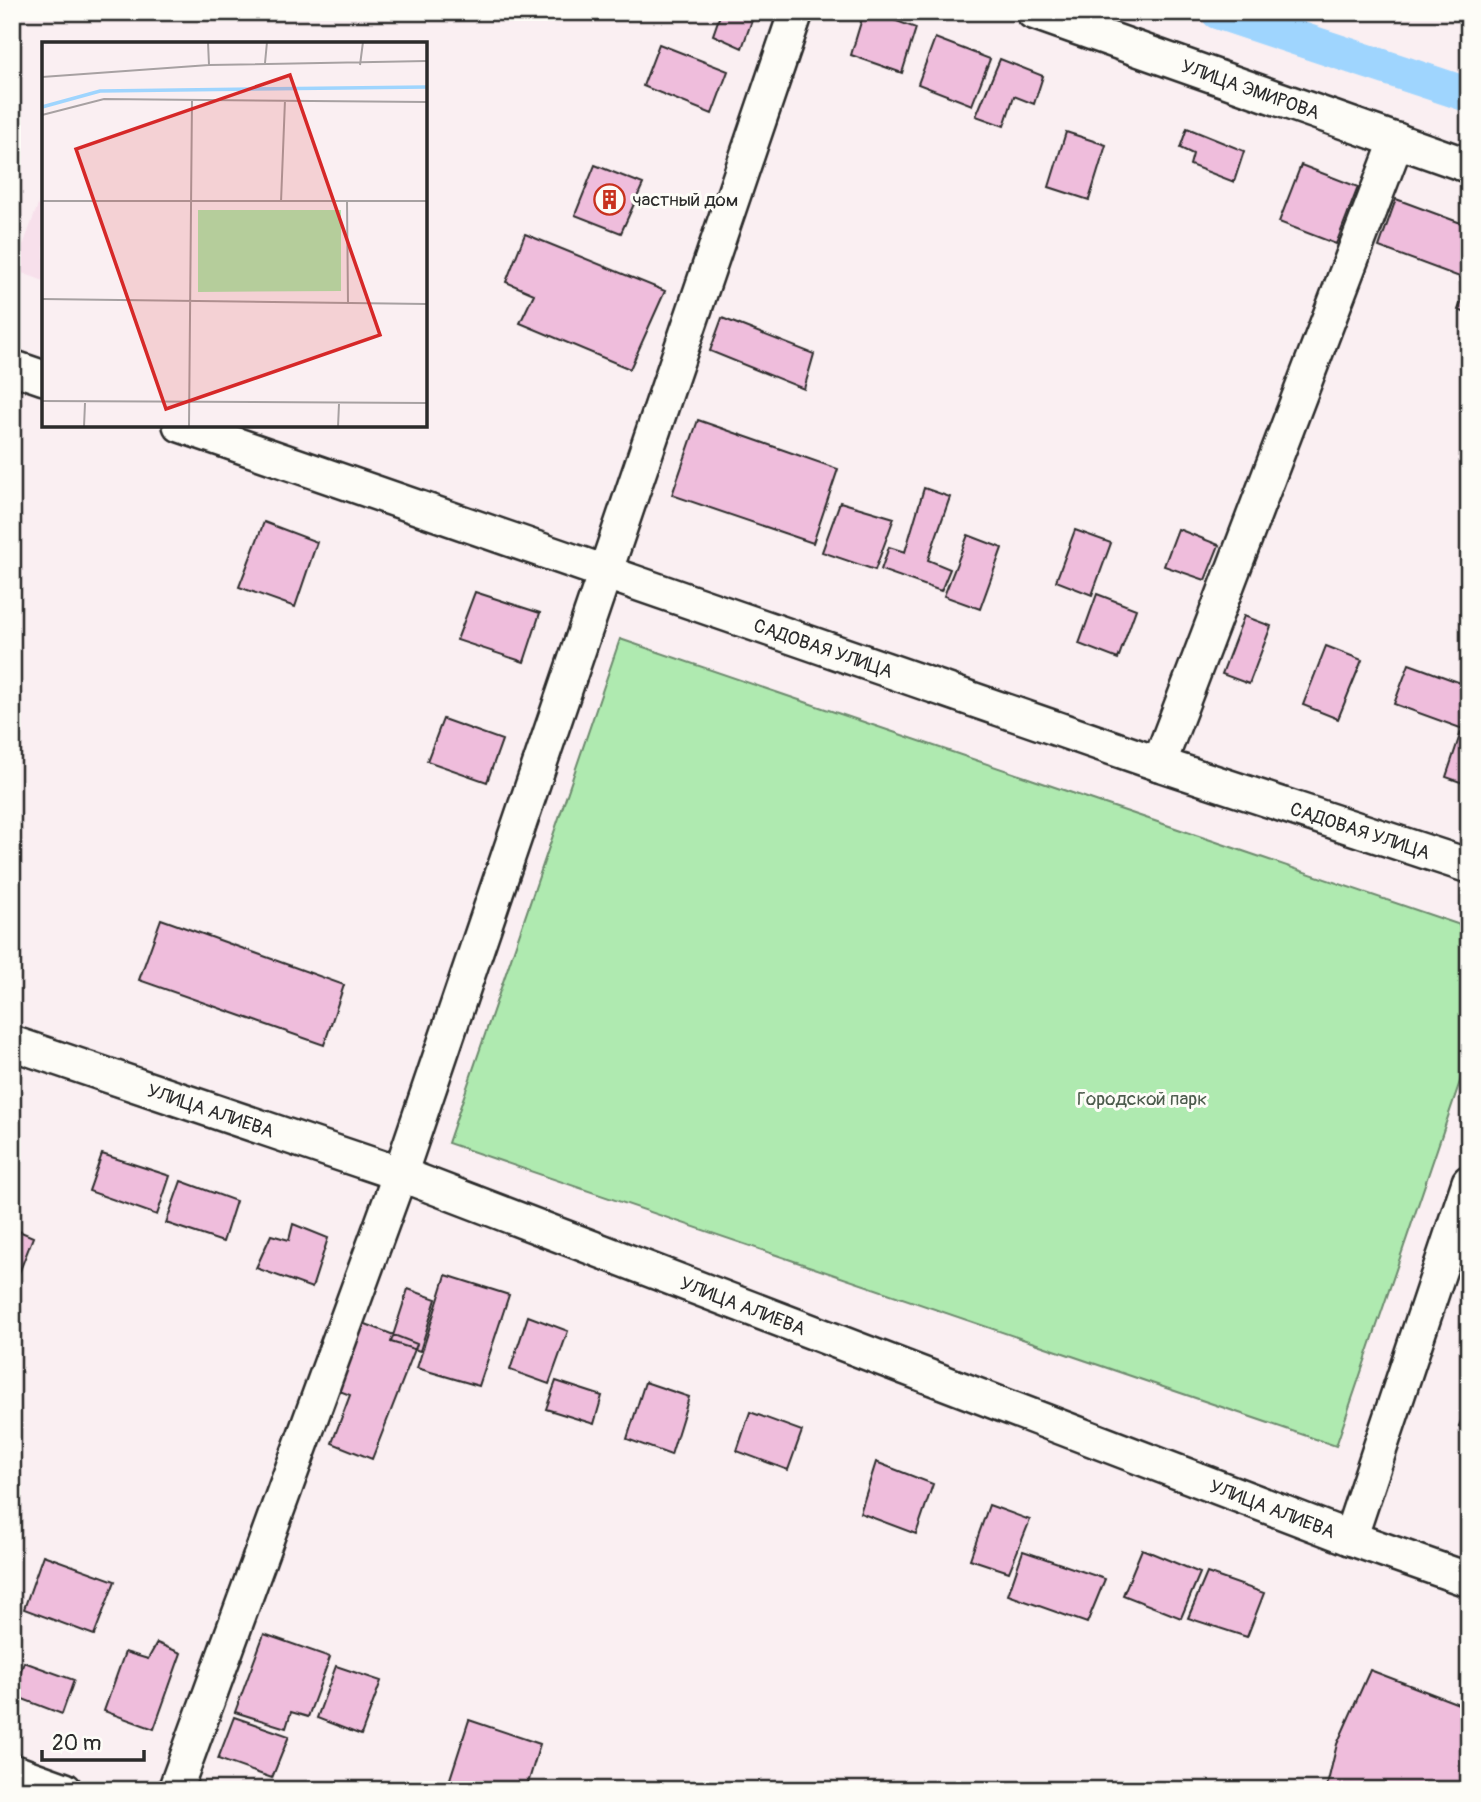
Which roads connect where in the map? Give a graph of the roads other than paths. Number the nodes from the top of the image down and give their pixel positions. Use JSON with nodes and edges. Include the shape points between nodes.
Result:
{"nodes":[{"id":1,"x":796,"y":12,"type":"edge"},
{"id":2,"x":1033,"y":12,"type":"edge"},
{"id":3,"x":1397,"y":140,"type":"junction"},
{"id":4,"x":1469,"y":166,"type":"edge"},
{"id":5,"x":12,"y":367,"type":"edge"},
{"id":6,"x":42,"y":377,"type":"edge"},
{"id":7,"x":186,"y":427,"type":"edge"},
{"id":8,"x":604,"y":573,"type":"junction"},
{"id":9,"x":1159,"y":764,"type":"junction"},
{"id":10,"x":1469,"y":866,"type":"edge"},
{"id":11,"x":12,"y":1043,"type":"edge"},
{"id":12,"x":400,"y":1174,"type":"junction"},
{"id":13,"x":1469,"y":1182,"type":"edge"},
{"id":14,"x":1350,"y":1538,"type":"junction"},
{"id":15,"x":1469,"y":1580,"type":"edge"},
{"id":16,"x":12,"y":1771,"type":"edge"},
{"id":17,"x":65,"y":1790,"type":"edge"},
{"id":18,"x":175,"y":1790,"type":"edge"}],
"edges":[{"from":1,"to":8,"type":"street"},
{"from":2,"to":3,"type":"street","name":"УЛИЦА ЭМИРОВА"},
{"from":3,"to":4,"type":"street","name":"УЛИЦА ЭМИРОВА"},
{"from":3,"to":9,"type":"street"},
{"from":5,"to":6,"type":"street"},
{"from":7,"to":8,"type":"street","name":"САДОВАЯ УЛИЦА"},
{"from":8,"to":9,"type":"street","name":"САДОВАЯ УЛИЦА"},
{"from":8,"to":12,"type":"street"},
{"from":9,"to":10,"type":"street","name":"САДОВАЯ УЛИЦА"},
{"from":11,"to":12,"type":"street","name":"УЛИЦА АЛИЕВА"},
{"from":12,"to":14,"type":"street","name":"УЛИЦА АЛИЕВА"},
{"from":12,"to":18,"type":"street"},
{"from":13,"to":14,"type":"street"},
{"from":14,"to":15,"type":"street","name":"УЛИЦА АЛИЕВА"},
{"from":16,"to":17,"type":"street"}]}
